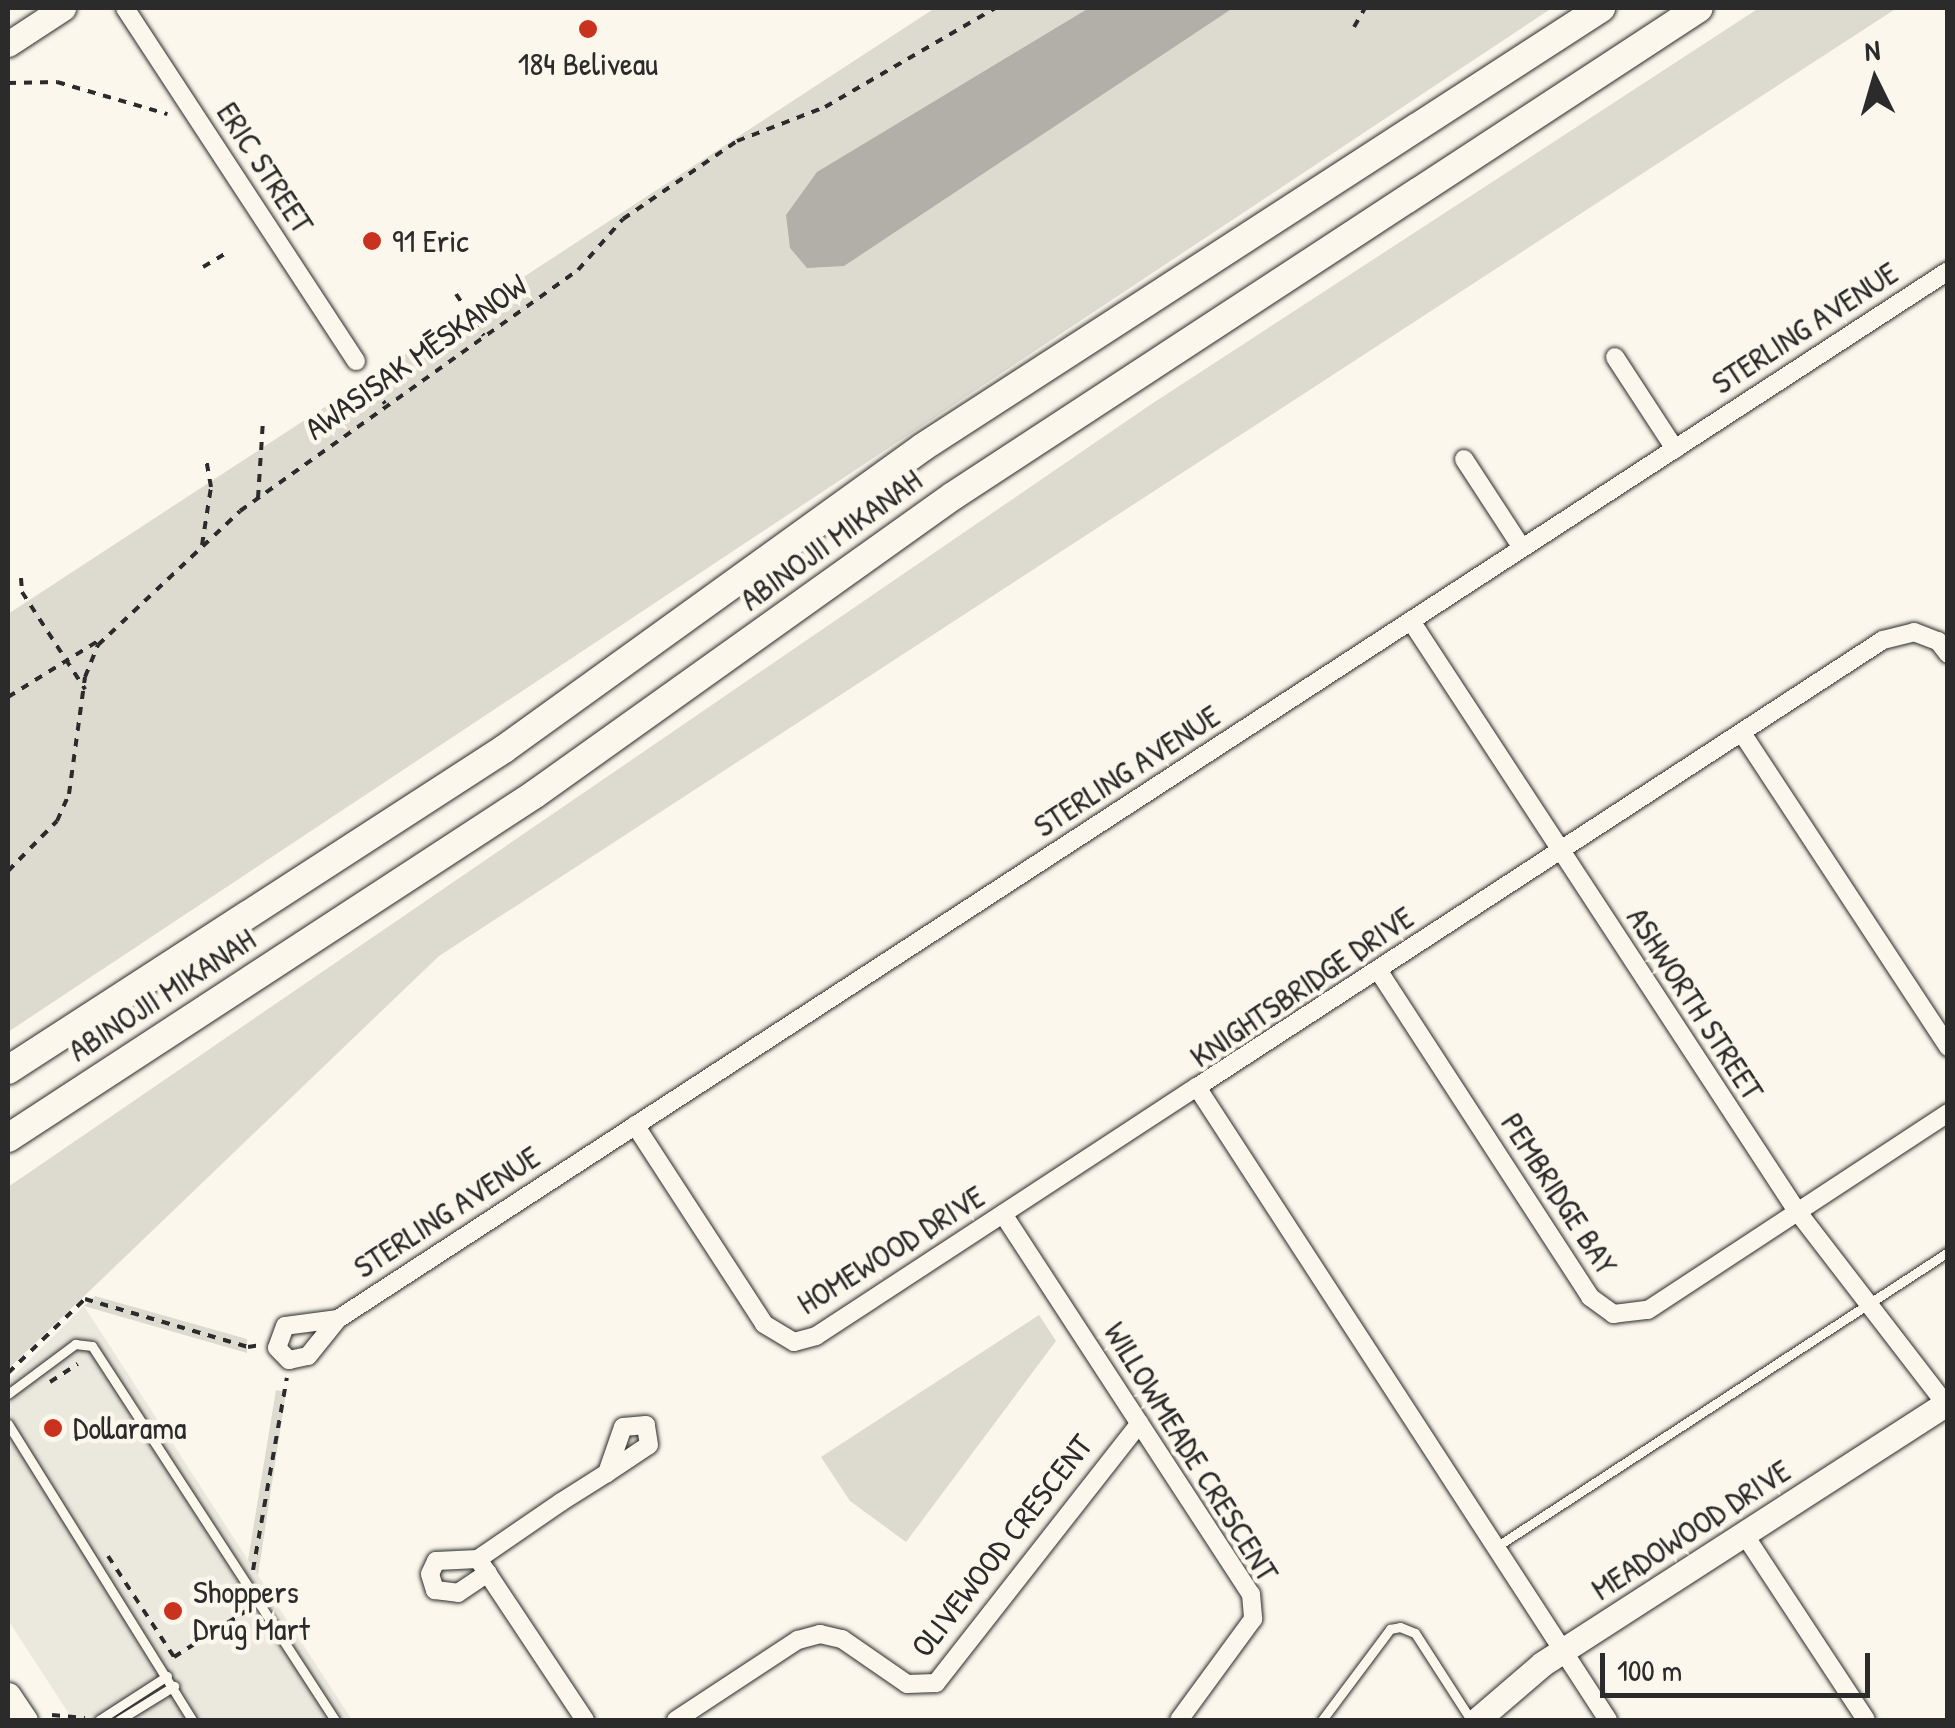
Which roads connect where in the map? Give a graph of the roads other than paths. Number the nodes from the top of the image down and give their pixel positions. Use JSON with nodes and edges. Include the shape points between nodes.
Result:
{"nodes":[{"id":1,"x":63,"y":8,"type":"edge"},
{"id":2,"x":125,"y":8,"type":"edge"},
{"id":3,"x":1601,"y":8,"type":"edge"},
{"id":4,"x":1700,"y":8,"type":"edge"},
{"id":5,"x":8,"y":44,"type":"edge"},
{"id":6,"x":1948,"y":272,"type":"edge"},
{"id":7,"x":1615,"y":358,"type":"dead end"},
{"id":8,"x":356,"y":361,"type":"road end"},
{"id":9,"x":1674,"y":448,"type":"junction"},
{"id":10,"x":1464,"y":459,"type":"dead end"},
{"id":11,"x":1522,"y":548,"type":"junction"},
{"id":12,"x":1410,"y":621,"type":"junction"},
{"id":13,"x":1948,"y":654,"type":"edge"},
{"id":14,"x":1742,"y":733,"type":"junction"},
{"id":15,"x":1560,"y":852,"type":"junction"},
{"id":16,"x":1378,"y":970,"type":"junction"},
{"id":17,"x":1948,"y":1047,"type":"edge"},
{"id":18,"x":8,"y":1070,"type":"edge"},
{"id":19,"x":1197,"y":1087,"type":"junction"},
{"id":20,"x":1948,"y":1113,"type":"edge"},
{"id":21,"x":635,"y":1124,"type":"junction"},
{"id":22,"x":8,"y":1138,"type":"edge"},
{"id":23,"x":1797,"y":1211,"type":"junction"},
{"id":24,"x":1003,"y":1214,"type":"junction"},
{"id":25,"x":1948,"y":1252,"type":"edge"},
{"id":26,"x":1868,"y":1303,"type":"junction"},
{"id":27,"x":338,"y":1319,"type":"junction"},
{"id":28,"x":8,"y":1394,"type":"edge"},
{"id":29,"x":1947,"y":1404,"type":"edge"},
{"id":30,"x":1140,"y":1423,"type":"junction"},
{"id":31,"x":8,"y":1424,"type":"edge"},
{"id":32,"x":607,"y":1473,"type":"dead end"},
{"id":33,"x":1744,"y":1534,"type":"junction"},
{"id":34,"x":1496,"y":1546,"type":"junction"},
{"id":35,"x":1563,"y":1651,"type":"junction"},
{"id":36,"x":167,"y":1676,"type":"junction"},
{"id":37,"x":174,"y":1686,"type":"junction"},
{"id":38,"x":99,"y":1720,"type":"edge"},
{"id":39,"x":119,"y":1720,"type":"edge"},
{"id":40,"x":192,"y":1720,"type":"edge"},
{"id":41,"x":335,"y":1720,"type":"edge"},
{"id":42,"x":585,"y":1720,"type":"edge"},
{"id":43,"x":676,"y":1720,"type":"edge"},
{"id":44,"x":1179,"y":1720,"type":"edge"},
{"id":45,"x":1322,"y":1720,"type":"edge"},
{"id":46,"x":1474,"y":1720,"type":"edge"},
{"id":47,"x":1608,"y":1720,"type":"edge"},
{"id":48,"x":1866,"y":1720,"type":"edge"}],
"edges":[{"from":1,"to":5,"type":"street"},
{"from":2,"to":8,"type":"street","name":"ERIC STREET"},
{"from":3,"to":18,"type":"main road","name":"ABINOJII MIKANAH","via":[[923,448],[504,749]]},
{"from":4,"to":22,"type":"main road","name":"ABINOJII MIKANAH","via":[[953,496],[535,794]]},
{"from":6,"to":9,"type":"street","name":"STERLING AVENUE"},
{"from":7,"to":9,"type":"street"},
{"from":9,"to":11,"type":"street","name":"STERLING AVENUE"},
{"from":10,"to":11,"type":"street"},
{"from":11,"to":12,"type":"street","name":"STERLING AVENUE"},
{"from":12,"to":15,"type":"street","name":"ASHWORTH STREET"},
{"from":12,"to":21,"type":"street","name":"STERLING AVENUE"},
{"from":13,"to":14,"type":"street","name":"KNIGHTSBRIDGE DRIVE","via":[[1927,635],[1894,635]]},
{"from":14,"to":15,"type":"street","name":"KNIGHTSBRIDGE DRIVE"},
{"from":14,"to":17,"type":"street"},
{"from":15,"to":16,"type":"street","name":"KNIGHTSBRIDGE DRIVE"},
{"from":15,"to":23,"type":"street","name":"ASHWORTH STREET"},
{"from":16,"to":19,"type":"street","name":"KNIGHTSBRIDGE DRIVE"},
{"from":16,"to":23,"type":"street","name":"PEMBRIDGE BAY","via":[[1602,1310],[1640,1314]]},
{"from":19,"to":24,"type":"street","name":"HOMEWOOD DRIVE"},
{"from":19,"to":34,"type":"street","name":"KNIGHTSBRIDGE DRIVE"},
{"from":20,"to":23,"type":"street","name":"PEMBRIDGE BAY"},
{"from":21,"to":24,"type":"street","name":"HOMEWOOD DRIVE","via":[[764,1324],[784,1341],[816,1336]]},
{"from":21,"to":27,"type":"street","name":"STERLING AVENUE"},
{"from":23,"to":26,"type":"street","name":"ASHWORTH STREET"},
{"from":24,"to":30,"type":"street","name":"WILLOWMEADE CRESCENT"},
{"from":25,"to":26,"type":"lane"},
{"from":26,"to":29,"type":"street","name":"ASHWORTH STREET"},
{"from":26,"to":34,"type":"lane"},
{"from":27,"to":27,"type":"street","name":"STERLING AVENUE","via":[[308,1356],[291,1360],[277,1343],[285,1326]]},
{"from":28,"to":41,"type":"lane","via":[[75,1344],[92,1346]]},
{"from":29,"to":33,"type":"street","name":"MEADOWOOD DRIVE"},
{"from":30,"to":43,"type":"street","name":"OLIVEWOOD CRESCENT","via":[[936,1683],[907,1684],[833,1635],[798,1640]]},
{"from":30,"to":44,"type":"street","name":"WILLOWMEADE CRESCENT","via":[[1247,1588],[1254,1611]]},
{"from":31,"to":36,"type":"lane"},
{"from":32,"to":42,"type":"street","via":[[483,1566]]},
{"from":33,"to":35,"type":"street","name":"MEADOWOOD DRIVE"},
{"from":33,"to":48,"type":"street"},
{"from":34,"to":35,"type":"street","name":"KNIGHTSBRIDGE DRIVE"},
{"from":35,"to":46,"type":"street","name":"MEADOWOOD DRIVE"},
{"from":35,"to":47,"type":"street","name":"KNIGHTSBRIDGE DRIVE"},
{"from":36,"to":37,"type":"lane"},
{"from":36,"to":38,"type":"lane"},
{"from":37,"to":39,"type":"lane"},
{"from":37,"to":40,"type":"lane"},
{"from":45,"to":46,"type":"lane","via":[[1390,1630],[1400,1627],[1415,1633]]}]}
